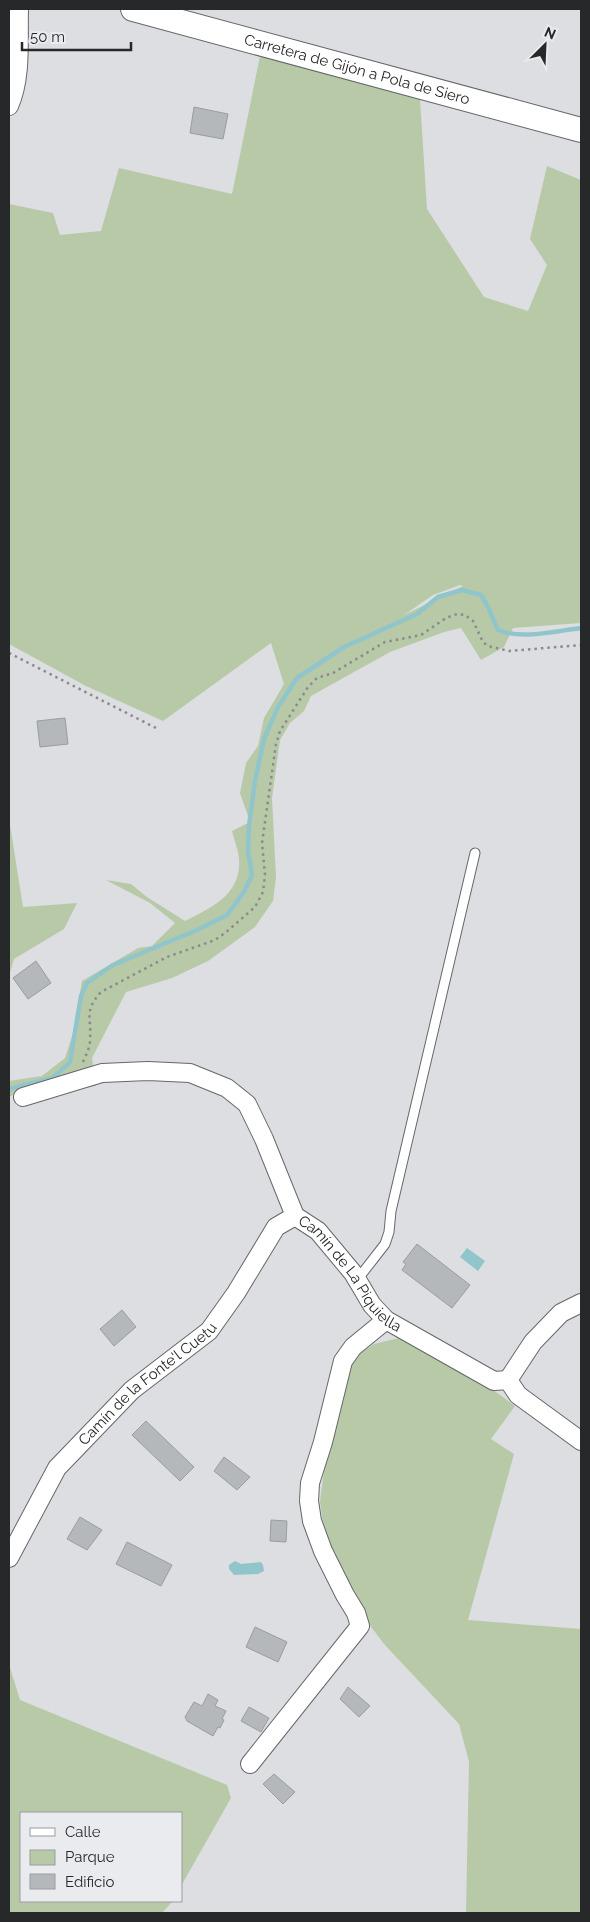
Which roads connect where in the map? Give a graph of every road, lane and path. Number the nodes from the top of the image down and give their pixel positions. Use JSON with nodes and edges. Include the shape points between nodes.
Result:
{"nodes":[{"id":1,"x":19,"y":9,"type":"edge"},
{"id":2,"x":133,"y":9,"type":"edge"},
{"id":3,"x":9,"y":106,"type":"edge"},
{"id":4,"x":581,"y":130,"type":"edge"},
{"id":5,"x":581,"y":644,"type":"edge"},
{"id":6,"x":9,"y":653,"type":"edge"},
{"id":7,"x":156,"y":728,"type":"dead end"},
{"id":8,"x":475,"y":853,"type":"dead end"},
{"id":9,"x":75,"y":1080,"type":"junction"},
{"id":10,"x":23,"y":1097,"type":"dead end"},
{"id":11,"x":295,"y":1216,"type":"junction"},
{"id":12,"x":357,"y":1280,"type":"junction"},
{"id":13,"x":581,"y":1303,"type":"edge"},
{"id":14,"x":386,"y":1320,"type":"junction"},
{"id":15,"x":508,"y":1380,"type":"junction"},
{"id":16,"x":581,"y":1441,"type":"edge"},
{"id":17,"x":9,"y":1558,"type":"edge"},
{"id":18,"x":250,"y":1764,"type":"dead end"}],
"edges":[{"from":1,"to":3,"type":"street","via":[[17,70]]},
{"from":2,"to":4,"type":"street","name":"Carretera de Gijón a Pola de Siero"},
{"from":5,"to":9,"type":"path","via":[[498,650],[483,642],[473,620],[457,614],[421,635],[385,642],[334,673],[318,678],[308,687],[280,731],[276,744],[262,843],[265,875],[255,907],[215,940],[167,957],[101,992],[88,1014],[90,1040]]},
{"from":6,"to":7,"type":"path"},
{"from":8,"to":12,"type":"lane","via":[[391,1211],[389,1232],[385,1244]]},
{"from":9,"to":10,"type":"street","name":"Camín de La Piquiella"},
{"from":9,"to":11,"type":"street","name":"Camín de La Piquiella","via":[[102,1073],[190,1073],[227,1088],[247,1104]]},
{"from":11,"to":12,"type":"street","name":"Camín de La Piquiella","via":[[318,1230]]},
{"from":11,"to":17,"type":"street","name":"Camín de la Fonte'l Cuetu","via":[[276,1227],[209,1331],[132,1390],[57,1468]]},
{"from":12,"to":14,"type":"street","name":"Camín de La Piquiella","via":[[372,1305]]},
{"from":13,"to":15,"type":"street","via":[[561,1313],[533,1342]]},
{"from":14,"to":15,"type":"street","name":"Camín de La Piquiella","via":[[494,1381]]},
{"from":14,"to":18,"type":"street","via":[[353,1347],[343,1361],[310,1483],[309,1501],[315,1529],[360,1626]]},
{"from":15,"to":16,"type":"street","via":[[518,1395]]}]}
